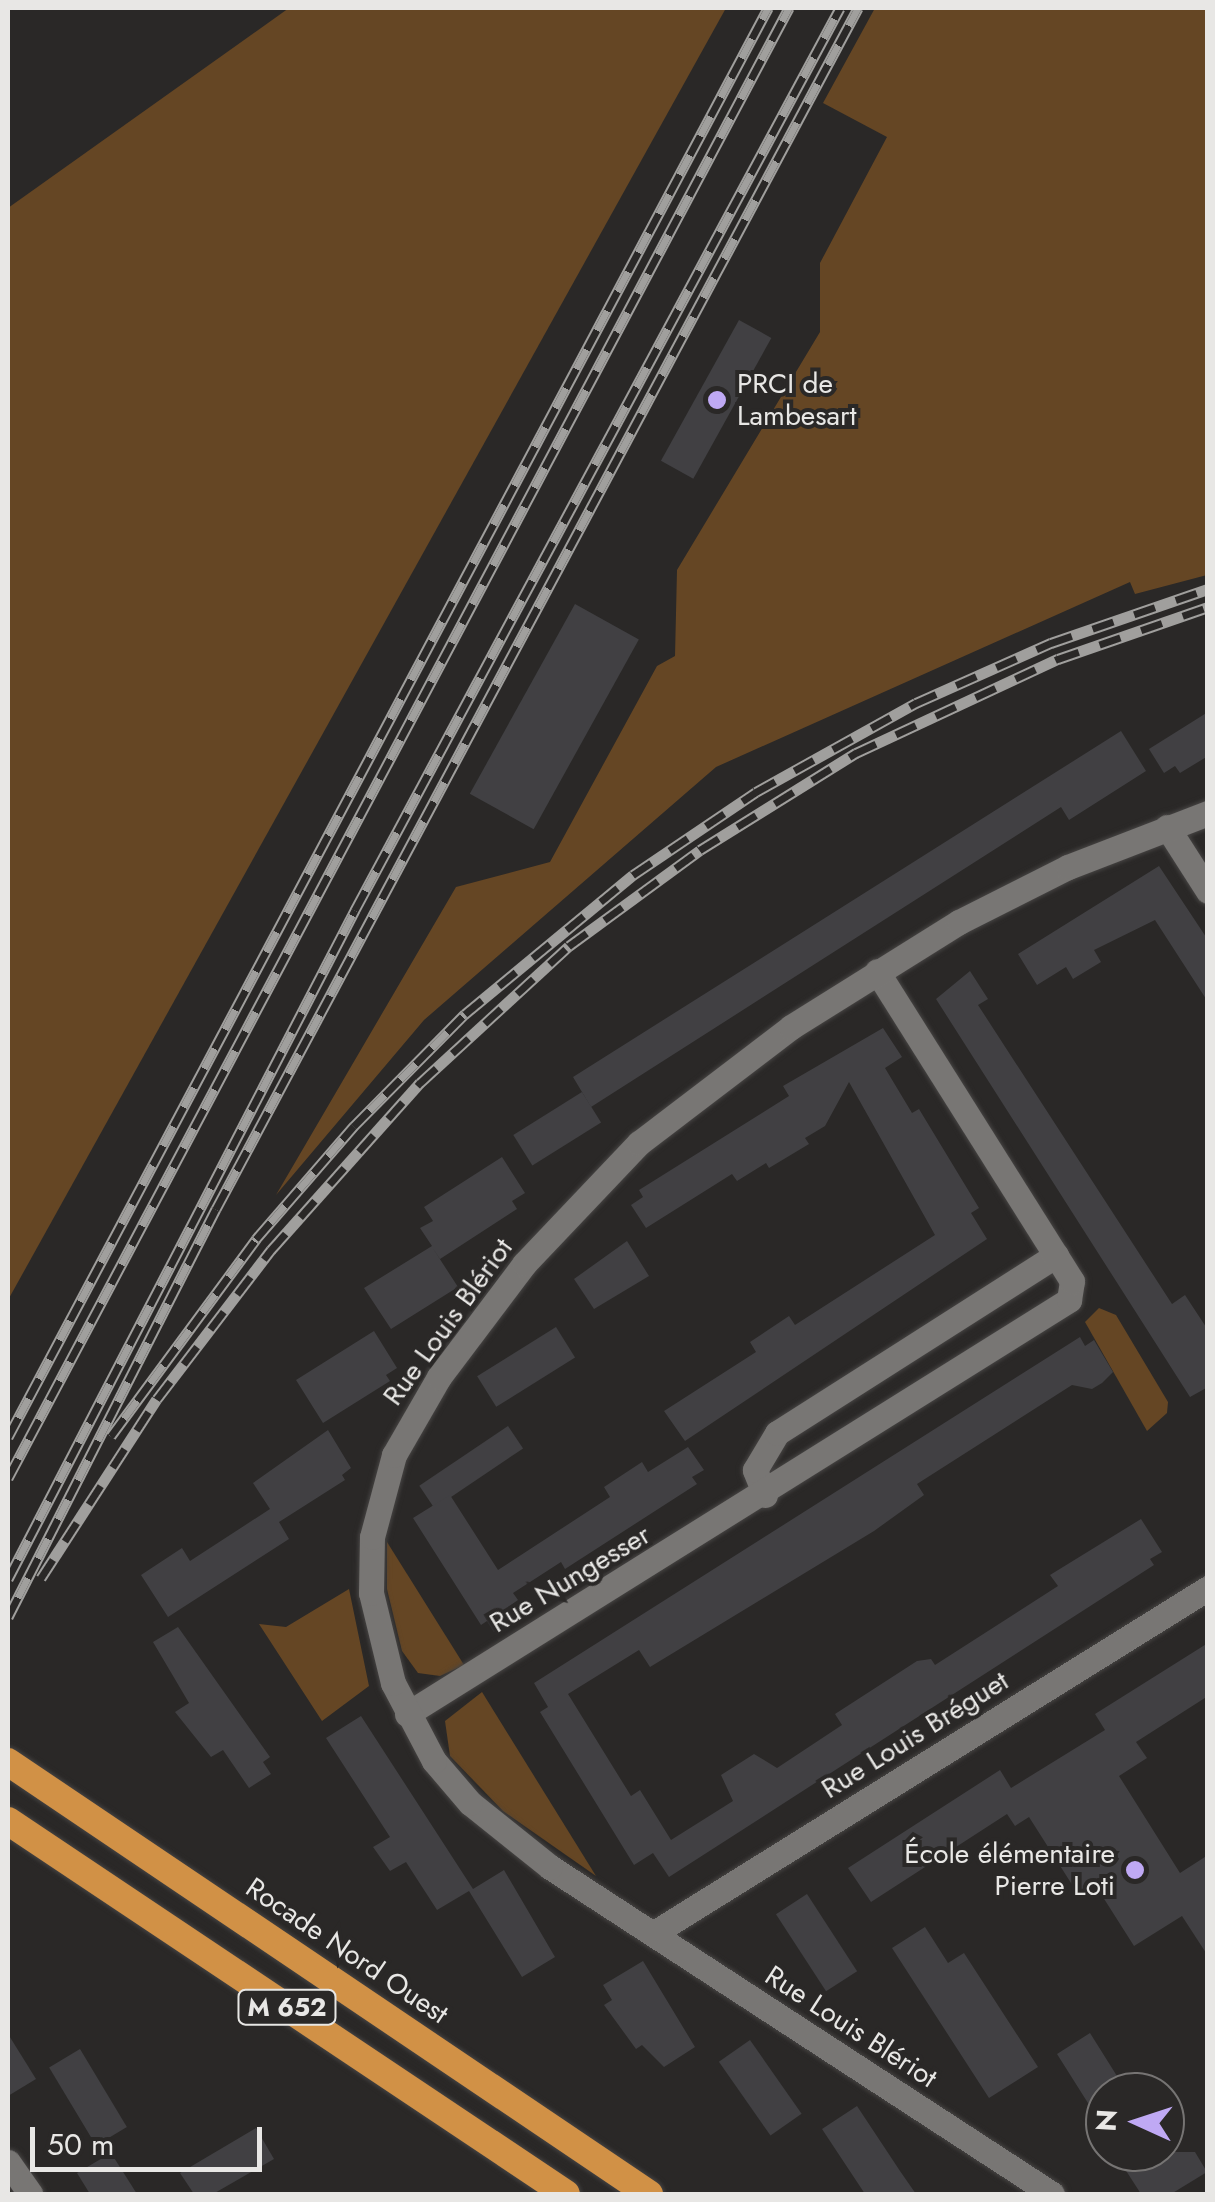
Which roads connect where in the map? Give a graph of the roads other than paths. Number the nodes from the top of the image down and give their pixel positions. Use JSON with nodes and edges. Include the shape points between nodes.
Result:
{"nodes":[{"id":1,"x":1208,"y":813,"type":"edge"},
{"id":2,"x":1167,"y":827,"type":"junction"},
{"id":3,"x":1208,"y":892,"type":"edge"},
{"id":4,"x":877,"y":971,"type":"junction"},
{"id":5,"x":1056,"y":1256,"type":"junction"},
{"id":6,"x":765,"y":1495,"type":"junction"},
{"id":7,"x":1208,"y":1588,"type":"edge"},
{"id":8,"x":407,"y":1714,"type":"junction"},
{"id":9,"x":8,"y":1762,"type":"edge"},
{"id":10,"x":8,"y":1821,"type":"edge"},
{"id":11,"x":654,"y":1933,"type":"junction"},
{"id":12,"x":8,"y":2162,"type":"edge"},
{"id":13,"x":30,"y":2194,"type":"edge"},
{"id":14,"x":566,"y":2194,"type":"edge"},
{"id":15,"x":649,"y":2194,"type":"edge"},
{"id":16,"x":1052,"y":2194,"type":"edge"}],
"edges":[{"from":1,"to":2,"type":"street","name":"Rue Louis Blériot"},
{"from":2,"to":3,"type":"street"},
{"from":2,"to":4,"type":"street","name":"Rue Louis Blériot","via":[[1032,884]]},
{"from":4,"to":5,"type":"street","name":"Rue Nungesser"},
{"from":4,"to":8,"type":"street","name":"Rue Louis Blériot","via":[[730,1069],[612,1168],[524,1264],[422,1402],[383,1484],[371,1551],[376,1623]]},
{"from":5,"to":6,"type":"street","via":[[777,1433],[755,1470]]},
{"from":5,"to":6,"type":"street","name":"Rue Nungesser","via":[[1072,1281],[1062,1307]]},
{"from":6,"to":8,"type":"street","name":"Rue Nungesser"},
{"from":7,"to":11,"type":"street","name":"Rue Louis Bréguet"},
{"from":8,"to":11,"type":"street","name":"Rue Louis Blériot","via":[[434,1761],[494,1825]]},
{"from":9,"to":15,"type":"highway","name":"Rocade Nord Ouest","number":"M 652"},
{"from":10,"to":14,"type":"highway","number":"M 652"},
{"from":11,"to":16,"type":"street","name":"Rue Louis Blériot"},
{"from":12,"to":13,"type":"street"}]}
